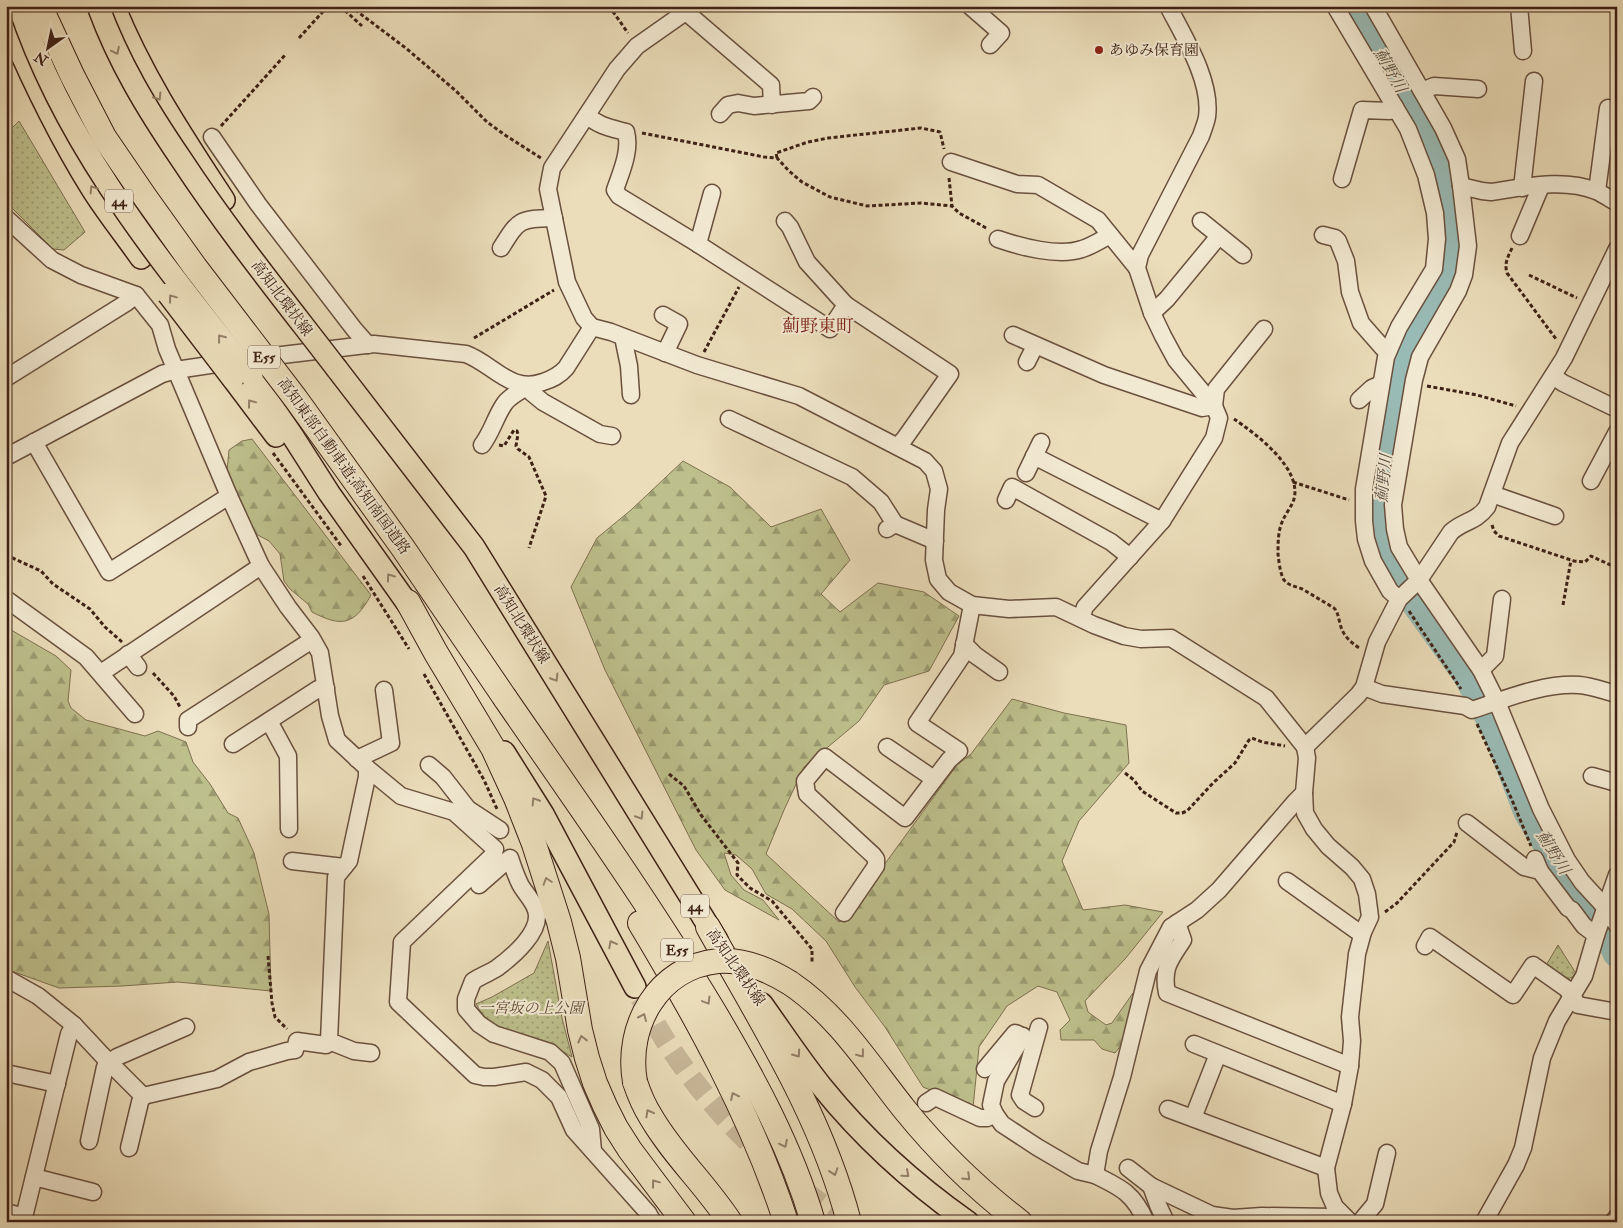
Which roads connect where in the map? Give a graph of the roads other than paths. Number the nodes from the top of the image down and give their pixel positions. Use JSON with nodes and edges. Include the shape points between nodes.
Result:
{"nodes":[{"id":1,"x":19,"y":6,"type":"edge"},
{"id":2,"x":40,"y":6,"type":"edge"},
{"id":3,"x":98,"y":6,"type":"edge"},
{"id":4,"x":114,"y":6,"type":"edge"},
{"id":5,"x":970,"y":6,"type":"edge"},
{"id":6,"x":1168,"y":6,"type":"edge"},
{"id":7,"x":1335,"y":6,"type":"edge"},
{"id":8,"x":1373,"y":6,"type":"edge"},
{"id":9,"x":1519,"y":6,"type":"edge"},
{"id":10,"x":690,"y":9,"type":"edge"},
{"id":11,"x":6,"y":20,"type":"edge"},
{"id":12,"x":990,"y":45,"type":"dead end"},
{"id":13,"x":1523,"y":51,"type":"dead end"},
{"id":14,"x":1534,"y":81,"type":"dead end"},
{"id":15,"x":1478,"y":89,"type":"dead end"},
{"id":16,"x":1422,"y":91,"type":"junction"},
{"id":17,"x":813,"y":97,"type":"dead end"},
{"id":18,"x":772,"y":105,"type":"junction"},
{"id":19,"x":1395,"y":107,"type":"junction"},
{"id":20,"x":1608,"y":108,"type":"dead end"},
{"id":21,"x":720,"y":114,"type":"dead end"},
{"id":22,"x":587,"y":115,"type":"junction"},
{"id":23,"x":212,"y":137,"type":"road end"},
{"id":24,"x":949,"y":166,"type":"road end"},
{"id":25,"x":1342,"y":179,"type":"dead end"},
{"id":26,"x":1461,"y":186,"type":"junction"},
{"id":27,"x":1541,"y":186,"type":"junction"},
{"id":28,"x":1522,"y":188,"type":"junction"},
{"id":29,"x":1596,"y":192,"type":"junction"},
{"id":30,"x":712,"y":193,"type":"dead end"},
{"id":31,"x":1617,"y":203,"type":"edge"},
{"id":32,"x":6,"y":218,"type":"edge"},
{"id":33,"x":554,"y":218,"type":"junction"},
{"id":34,"x":785,"y":221,"type":"dead end"},
{"id":35,"x":1201,"y":221,"type":"dead end"},
{"id":36,"x":1110,"y":235,"type":"junction"},
{"id":37,"x":1323,"y":235,"type":"dead end"},
{"id":38,"x":1220,"y":236,"type":"junction"},
{"id":39,"x":1520,"y":236,"type":"road end"},
{"id":40,"x":998,"y":239,"type":"road end"},
{"id":41,"x":698,"y":244,"type":"junction"},
{"id":42,"x":501,"y":248,"type":"dead end"},
{"id":43,"x":1617,"y":249,"type":"edge"},
{"id":44,"x":1243,"y":255,"type":"dead end"},
{"id":45,"x":1138,"y":268,"type":"junction"},
{"id":46,"x":136,"y":295,"type":"junction"},
{"id":47,"x":846,"y":305,"type":"junction"},
{"id":48,"x":1152,"y":313,"type":"junction"},
{"id":49,"x":663,"y":315,"type":"dead end"},
{"id":50,"x":592,"y":327,"type":"junction"},
{"id":51,"x":1264,"y":329,"type":"dead end"},
{"id":52,"x":1013,"y":335,"type":"dead end"},
{"id":53,"x":623,"y":336,"type":"junction"},
{"id":54,"x":368,"y":345,"type":"junction"},
{"id":55,"x":1035,"y":346,"type":"junction"},
{"id":56,"x":1388,"y":351,"type":"junction"},
{"id":57,"x":665,"y":353,"type":"junction"},
{"id":58,"x":1027,"y":362,"type":"dead end"},
{"id":59,"x":343,"y":365,"type":"junction"},
{"id":60,"x":176,"y":370,"type":"junction"},
{"id":61,"x":1553,"y":376,"type":"junction"},
{"id":62,"x":6,"y":378,"type":"edge"},
{"id":63,"x":242,"y":378,"type":"junction"},
{"id":64,"x":1381,"y":384,"type":"junction"},
{"id":65,"x":527,"y":386,"type":"junction"},
{"id":66,"x":631,"y":395,"type":"dead end"},
{"id":67,"x":1359,"y":400,"type":"dead end"},
{"id":68,"x":1216,"y":409,"type":"junction"},
{"id":69,"x":1617,"y":409,"type":"edge"},
{"id":70,"x":729,"y":419,"type":"dead end"},
{"id":71,"x":1617,"y":432,"type":"edge"},
{"id":72,"x":612,"y":436,"type":"dead end"},
{"id":73,"x":34,"y":442,"type":"junction"},
{"id":74,"x":483,"y":444,"type":"road end"},
{"id":75,"x":898,"y":446,"type":"junction"},
{"id":76,"x":6,"y":457,"type":"edge"},
{"id":77,"x":1026,"y":473,"type":"dead end"},
{"id":78,"x":1591,"y":481,"type":"dead end"},
{"id":79,"x":1492,"y":494,"type":"junction"},
{"id":80,"x":228,"y":496,"type":"junction"},
{"id":81,"x":1006,"y":500,"type":"dead end"},
{"id":82,"x":1555,"y":516,"type":"dead end"},
{"id":83,"x":1162,"y":521,"type":"junction"},
{"id":84,"x":935,"y":541,"type":"junction"},
{"id":85,"x":1130,"y":557,"type":"junction"},
{"id":86,"x":261,"y":566,"type":"junction"},
{"id":87,"x":1419,"y":580,"type":"junction"},
{"id":88,"x":6,"y":599,"type":"edge"},
{"id":89,"x":1399,"y":599,"type":"junction"},
{"id":90,"x":1502,"y":599,"type":"dead end"},
{"id":91,"x":408,"y":602,"type":"junction"},
{"id":92,"x":972,"y":605,"type":"junction"},
{"id":93,"x":1081,"y":618,"type":"junction"},
{"id":94,"x":312,"y":640,"type":"junction"},
{"id":95,"x":964,"y":644,"type":"junction"},
{"id":96,"x":128,"y":654,"type":"junction"},
{"id":97,"x":138,"y":667,"type":"road end"},
{"id":98,"x":1481,"y":670,"type":"junction"},
{"id":99,"x":999,"y":672,"type":"dead end"},
{"id":100,"x":101,"y":673,"type":"junction"},
{"id":101,"x":1364,"y":687,"type":"junction"},
{"id":102,"x":326,"y":688,"type":"junction"},
{"id":103,"x":384,"y":690,"type":"dead end"},
{"id":104,"x":1617,"y":694,"type":"edge"},
{"id":105,"x":505,"y":698,"type":"junction"},
{"id":106,"x":1497,"y":702,"type":"junction"},
{"id":107,"x":135,"y":714,"type":"dead end"},
{"id":108,"x":269,"y":721,"type":"junction"},
{"id":109,"x":188,"y":724,"type":"road end"},
{"id":110,"x":233,"y":744,"type":"dead end"},
{"id":111,"x":887,"y":747,"type":"dead end"},
{"id":112,"x":1305,"y":748,"type":"junction"},
{"id":113,"x":362,"y":763,"type":"junction"},
{"id":114,"x":429,"y":765,"type":"dead end"},
{"id":115,"x":1592,"y":776,"type":"dead end"},
{"id":116,"x":934,"y":779,"type":"junction"},
{"id":117,"x":1617,"y":783,"type":"edge"},
{"id":118,"x":1304,"y":794,"type":"junction"},
{"id":119,"x":465,"y":813,"type":"junction"},
{"id":120,"x":500,"y":823,"type":"road end"},
{"id":121,"x":1464,"y":824,"type":"road end"},
{"id":122,"x":289,"y":829,"type":"dead end"},
{"id":123,"x":292,"y":861,"type":"dead end"},
{"id":124,"x":344,"y":867,"type":"junction"},
{"id":125,"x":1575,"y":873,"type":"junction"},
{"id":126,"x":1617,"y":875,"type":"edge"},
{"id":127,"x":1287,"y":881,"type":"dead end"},
{"id":128,"x":480,"y":885,"type":"dead end"},
{"id":129,"x":1554,"y":889,"type":"junction"},
{"id":130,"x":1605,"y":907,"type":"junction"},
{"id":131,"x":844,"y":913,"type":"dead end"},
{"id":132,"x":1177,"y":923,"type":"junction"},
{"id":133,"x":1367,"y":924,"type":"junction"},
{"id":134,"x":1617,"y":926,"type":"edge"},
{"id":135,"x":708,"y":927,"type":"junction"},
{"id":136,"x":1596,"y":936,"type":"junction"},
{"id":137,"x":1425,"y":946,"type":"dead end"},
{"id":138,"x":6,"y":978,"type":"edge"},
{"id":139,"x":635,"y":988,"type":"tunnel mouth"},
{"id":140,"x":1571,"y":997,"type":"junction"},
{"id":141,"x":1617,"y":1012,"type":"edge"},
{"id":142,"x":74,"y":1025,"type":"junction"},
{"id":143,"x":186,"y":1027,"type":"dead end"},
{"id":144,"x":1032,"y":1034,"type":"junction"},
{"id":145,"x":329,"y":1042,"type":"junction"},
{"id":146,"x":1194,"y":1044,"type":"dead end"},
{"id":147,"x":371,"y":1053,"type":"dead end"},
{"id":148,"x":1218,"y":1054,"type":"junction"},
{"id":149,"x":109,"y":1062,"type":"junction"},
{"id":150,"x":1350,"y":1066,"type":"junction"},
{"id":151,"x":985,"y":1069,"type":"dead end"},
{"id":152,"x":6,"y":1073,"type":"edge"},
{"id":153,"x":57,"y":1084,"type":"junction"},
{"id":154,"x":143,"y":1096,"type":"junction"},
{"id":155,"x":926,"y":1103,"type":"dead end"},
{"id":156,"x":1343,"y":1104,"type":"junction"},
{"id":157,"x":1035,"y":1108,"type":"dead end"},
{"id":158,"x":1168,"y":1109,"type":"dead end"},
{"id":159,"x":995,"y":1114,"type":"junction"},
{"id":160,"x":1193,"y":1118,"type":"junction"},
{"id":161,"x":89,"y":1140,"type":"dead end"},
{"id":162,"x":129,"y":1148,"type":"dead end"},
{"id":163,"x":593,"y":1151,"type":"junction"},
{"id":164,"x":1387,"y":1153,"type":"dead end"},
{"id":165,"x":1128,"y":1168,"type":"dead end"},
{"id":166,"x":1326,"y":1168,"type":"junction"},
{"id":167,"x":1095,"y":1176,"type":"junction"},
{"id":168,"x":34,"y":1177,"type":"junction"},
{"id":169,"x":1152,"y":1186,"type":"junction"},
{"id":170,"x":92,"y":1192,"type":"dead end"},
{"id":171,"x":6,"y":1212,"type":"edge"},
{"id":172,"x":1345,"y":1217,"type":"edge"},
{"id":173,"x":1617,"y":1217,"type":"edge"},
{"id":174,"x":24,"y":1219,"type":"edge"},
{"id":175,"x":653,"y":1222,"type":"edge"},
{"id":176,"x":684,"y":1222,"type":"edge"},
{"id":177,"x":730,"y":1222,"type":"edge"},
{"id":178,"x":786,"y":1222,"type":"edge"},
{"id":179,"x":813,"y":1222,"type":"edge"},
{"id":180,"x":849,"y":1222,"type":"edge"},
{"id":181,"x":968,"y":1222,"type":"edge"},
{"id":182,"x":1020,"y":1222,"type":"edge"},
{"id":183,"x":1146,"y":1222,"type":"edge"},
{"id":184,"x":1166,"y":1222,"type":"edge"},
{"id":185,"x":1360,"y":1222,"type":"edge"},
{"id":186,"x":1484,"y":1222,"type":"edge"},
{"id":187,"x":1613,"y":1222,"type":"edge"}],
"edges":[{"from":63,"to":1,"type":"main road","number":"44","one_way":true,"bridge":true,"via":[[95,166],[48,79]]},
{"from":2,"to":105,"type":"highway","name":"高知東部自動車道;高知南国道路","number":"E55","bridge":true,"via":[[104,137],[403,548]]},
{"from":3,"to":59,"type":"main road","name":"高知北環状線","number":"44","one_way":true,"bridge":true,"via":[[130,79],[209,202]]},
{"from":4,"to":59,"type":"main road","one_way":true,"via":[[152,87],[224,200]]},
{"from":5,"to":12,"type":"street","via":[[1000,33]]},
{"from":6,"to":45,"type":"street","via":[[1200,69],[1207,118],[1201,136],[1140,254]]},
{"from":7,"to":19,"type":"street"},
{"from":8,"to":16,"type":"street"},
{"from":9,"to":13,"type":"street"},
{"from":10,"to":18,"type":"street","via":[[770,85]]},
{"from":10,"to":22,"type":"street","via":[[637,46],[617,69]]},
{"from":63,"to":11,"type":"main road","one_way":true,"bridge":true,"via":[[141,258],[92,190],[52,117]]},
{"from":14,"to":28,"type":"street"},
{"from":15,"to":16,"type":"street","via":[[1434,86]]},
{"from":16,"to":26,"type":"street","via":[[1457,159]]},
{"from":17,"to":18,"type":"street","via":[[809,102]]},
{"from":18,"to":21,"type":"street","via":[[738,103],[728,105]]},
{"from":19,"to":25,"type":"street","via":[[1390,111],[1362,110]]},
{"from":19,"to":56,"type":"street","via":[[1408,129],[1426,175],[1435,213],[1437,249],[1434,269]]},
{"from":20,"to":29,"type":"street"},
{"from":22,"to":33,"type":"street","via":[[552,168],[548,189]]},
{"from":22,"to":41,"type":"street","via":[[602,126],[626,132],[629,142],[615,190],[619,196]]},
{"from":23,"to":54,"type":"street","via":[[258,204]]},
{"from":24,"to":36,"type":"street","via":[[1017,184],[1038,185],[1098,220]]},
{"from":26,"to":28,"type":"street","via":[[1482,191]]},
{"from":26,"to":87,"type":"street","via":[[1468,246],[1464,275],[1451,306],[1420,357],[1393,505],[1399,547]]},
{"from":27,"to":28,"type":"street"},
{"from":27,"to":29,"type":"street","via":[[1558,184]]},
{"from":27,"to":39,"type":"street"},
{"from":29,"to":31,"type":"street"},
{"from":30,"to":41,"type":"street"},
{"from":32,"to":46,"type":"street","via":[[52,260]]},
{"from":33,"to":42,"type":"street","via":[[529,218],[515,226]]},
{"from":33,"to":50,"type":"street","via":[[567,282],[584,318]]},
{"from":34,"to":47,"type":"street","via":[[808,262]]},
{"from":35,"to":38,"type":"street"},
{"from":36,"to":40,"type":"street","via":[[1080,250],[1062,252],[1012,252]]},
{"from":36,"to":45,"type":"street"},
{"from":37,"to":56,"type":"street","via":[[1338,242],[1346,261],[1350,292],[1361,324]]},
{"from":38,"to":44,"type":"street"},
{"from":38,"to":48,"type":"street"},
{"from":41,"to":47,"type":"street","via":[[830,329]]},
{"from":43,"to":61,"type":"street"},
{"from":45,"to":48,"type":"street"},
{"from":46,"to":60,"type":"street","via":[[160,325]]},
{"from":46,"to":62,"type":"street"},
{"from":47,"to":75,"type":"street","via":[[950,374]]},
{"from":48,"to":68,"type":"street","via":[[1176,360]]},
{"from":49,"to":57,"type":"street","via":[[679,324]]},
{"from":50,"to":53,"type":"street"},
{"from":50,"to":65,"type":"street","via":[[560,374]]},
{"from":51,"to":68,"type":"street","via":[[1216,389]]},
{"from":52,"to":55,"type":"street"},
{"from":53,"to":57,"type":"street"},
{"from":53,"to":66,"type":"street"},
{"from":54,"to":60,"type":"street"},
{"from":54,"to":65,"type":"street","via":[[466,354],[506,378]]},
{"from":55,"to":58,"type":"street"},
{"from":55,"to":68,"type":"street","via":[[1157,394]]},
{"from":56,"to":64,"type":"street"},
{"from":57,"to":75,"type":"street","via":[[799,396]]},
{"from":59,"to":135,"type":"main road","name":"高知北環状線","number":"44","one_way":true,"via":[[474,547]]},
{"from":60,"to":73,"type":"street","via":[[162,374]]},
{"from":60,"to":80,"type":"street"},
{"from":61,"to":69,"type":"street","via":[[1563,384]]},
{"from":61,"to":79,"type":"street","via":[[1510,443]]},
{"from":91,"to":63,"type":"main road","number":"44","one_way":true,"via":[[329,493],[292,435]]},
{"from":64,"to":67,"type":"street"},
{"from":64,"to":89,"type":"street","via":[[1363,506],[1366,539],[1373,561],[1390,591]]},
{"from":65,"to":72,"type":"street","via":[[543,402],[600,434]]},
{"from":65,"to":74,"type":"street","via":[[505,402]]},
{"from":68,"to":83,"type":"street","via":[[1219,418],[1214,438]]},
{"from":70,"to":84,"type":"street","via":[[852,478],[882,502],[891,527]]},
{"from":71,"to":78,"type":"street"},
{"from":73,"to":76,"type":"street"},
{"from":73,"to":80,"type":"street","via":[[109,572]]},
{"from":75,"to":84,"type":"street","via":[[925,461],[934,471],[939,489]]},
{"from":77,"to":83,"type":"street","via":[[1037,449]]},
{"from":79,"to":82,"type":"street"},
{"from":79,"to":87,"type":"street","via":[[1482,513],[1451,532]]},
{"from":80,"to":86,"type":"street"},
{"from":81,"to":85,"type":"street","via":[[1012,487],[1111,542]]},
{"from":83,"to":85,"type":"street"},
{"from":84,"to":92,"type":"street","via":[[938,579],[949,592]]},
{"from":85,"to":93,"type":"street","via":[[1085,607]]},
{"from":86,"to":94,"type":"street"},
{"from":86,"to":96,"type":"street"},
{"from":87,"to":89,"type":"street"},
{"from":87,"to":98,"type":"street"},
{"from":88,"to":100,"type":"street","via":[[86,657]]},
{"from":89,"to":101,"type":"street","via":[[1377,642]]},
{"from":90,"to":98,"type":"street","via":[[1495,656]]},
{"from":139,"to":91,"type":"main road","number":"44","one_way":true,"via":[[543,814]]},
{"from":176,"to":91,"type":"highway","one_way":true,"via":[[630,1150],[605,1106],[587,1058],[568,958],[534,844],[493,748]]},
{"from":92,"to":93,"type":"street","via":[[1009,609],[1056,607]]},
{"from":92,"to":95,"type":"street"},
{"from":93,"to":112,"type":"street","via":[[1124,636],[1171,638],[1266,698]]},
{"from":94,"to":102,"type":"street","via":[[320,653]]},
{"from":94,"to":109,"type":"street"},
{"from":95,"to":99,"type":"street"},
{"from":95,"to":116,"type":"street","via":[[962,656],[916,724],[959,751]]},
{"from":96,"to":97,"type":"street"},
{"from":96,"to":100,"type":"street"},
{"from":98,"to":106,"type":"street"},
{"from":100,"to":107,"type":"street"},
{"from":101,"to":106,"type":"street","via":[[1382,694],[1465,706],[1472,710]]},
{"from":101,"to":112,"type":"street"},
{"from":102,"to":108,"type":"street","via":[[318,689]]},
{"from":102,"to":113,"type":"street","via":[[337,740]]},
{"from":103,"to":113,"type":"street","via":[[391,743]]},
{"from":104,"to":106,"type":"street","via":[[1565,685]]},
{"from":178,"to":105,"type":"highway","number":"E55","one_way":true,"via":[[753,1135],[712,1050],[663,961]]},
{"from":105,"to":179,"type":"highway","number":"E55","one_way":true,"via":[[681,956],[748,1069],[788,1153]]},
{"from":106,"to":125,"type":"street","via":[[1541,809]]},
{"from":108,"to":110,"type":"street"},
{"from":108,"to":122,"type":"street","via":[[288,756]]},
{"from":111,"to":116,"type":"street"},
{"from":112,"to":118,"type":"street"},
{"from":113,"to":119,"type":"street","via":[[401,796]]},
{"from":113,"to":124,"type":"street","via":[[367,777],[349,861]]},
{"from":114,"to":119,"type":"street","via":[[442,777]]},
{"from":115,"to":117,"type":"street"},
{"from":116,"to":131,"type":"street","via":[[905,818],[825,757],[805,781],[807,794],[876,859],[876,866]]},
{"from":118,"to":132,"type":"street","via":[[1219,890]]},
{"from":118,"to":133,"type":"street","via":[[1305,813],[1314,829],[1362,879],[1367,894]]},
{"from":119,"to":120,"type":"street"},
{"from":119,"to":163,"type":"street","via":[[495,849],[494,854],[402,942],[398,1002],[476,1075],[494,1077],[526,1072],[542,1080],[559,1097],[574,1130]]},
{"from":121,"to":129,"type":"street","via":[[1524,867],[1537,865]]},
{"from":123,"to":124,"type":"street"},
{"from":124,"to":145,"type":"street","via":[[336,877]]},
{"from":125,"to":129,"type":"street"},
{"from":125,"to":130,"type":"street"},
{"from":126,"to":130,"type":"street"},
{"from":127,"to":133,"type":"street","via":[[1356,931]]},
{"from":128,"to":163,"type":"street","via":[[510,858],[520,884],[536,910],[537,919],[526,942],[496,968],[473,981],[466,1009],[479,1024],[494,1034],[550,1052],[562,1063],[590,1129]]},
{"from":129,"to":136,"type":"street"},
{"from":130,"to":134,"type":"street"},
{"from":130,"to":136,"type":"street"},
{"from":132,"to":150,"type":"street","via":[[1183,940],[1169,962],[1164,978],[1167,993]]},
{"from":132,"to":167,"type":"street","via":[[1148,970]]},
{"from":133,"to":150,"type":"street","via":[[1357,954],[1350,1017]]},
{"from":135,"to":180,"type":"highway","one_way":true,"via":[[798,1088],[828,1154]]},
{"from":135,"to":181,"type":"main road","name":"高知北環状線","number":"44","one_way":true,"via":[[805,1065],[841,1109],[904,1172]]},
{"from":136,"to":140,"type":"street","via":[[1584,976]]},
{"from":137,"to":140,"type":"street","via":[[1430,937],[1513,995],[1533,965],[1567,989]]},
{"from":138,"to":142,"type":"street","via":[[38,996]]},
{"from":140,"to":141,"type":"street","via":[[1578,1005]]},
{"from":140,"to":186,"type":"street","via":[[1542,1058],[1523,1148]]},
{"from":142,"to":149,"type":"street"},
{"from":142,"to":153,"type":"street"},
{"from":143,"to":149,"type":"street"},
{"from":144,"to":151,"type":"street","via":[[1015,1032]]},
{"from":144,"to":157,"type":"street","via":[[1020,1095]]},
{"from":144,"to":159,"type":"street","via":[[996,1081],[991,1105]]},
{"from":145,"to":147,"type":"street"},
{"from":145,"to":154,"type":"street","via":[[326,1045],[297,1041],[295,1050],[249,1062],[216,1079]]},
{"from":146,"to":148,"type":"street"},
{"from":148,"to":156,"type":"street"},
{"from":148,"to":160,"type":"street"},
{"from":149,"to":154,"type":"street"},
{"from":149,"to":161,"type":"street","via":[[104,1066]]},
{"from":150,"to":156,"type":"street"},
{"from":152,"to":153,"type":"street"},
{"from":153,"to":168,"type":"street"},
{"from":154,"to":162,"type":"street"},
{"from":155,"to":159,"type":"street","via":[[935,1097],[980,1118]]},
{"from":156,"to":166,"type":"street"},
{"from":158,"to":160,"type":"street"},
{"from":159,"to":167,"type":"street","via":[[1002,1124],[1037,1147],[1078,1171]]},
{"from":160,"to":166,"type":"street"},
{"from":163,"to":175,"type":"street"},
{"from":164,"to":185,"type":"street","via":[[1375,1204]]},
{"from":165,"to":169,"type":"street"},
{"from":166,"to":172,"type":"street","via":[[1329,1193],[1335,1207]]},
{"from":167,"to":183,"type":"street","via":[[1131,1196]]},
{"from":168,"to":170,"type":"street"},
{"from":168,"to":174,"type":"street"},
{"from":169,"to":172,"type":"street","via":[[1212,1215],[1233,1218]]},
{"from":169,"to":184,"type":"street"},
{"from":171,"to":174,"type":"street"},
{"from":173,"to":187,"type":"street"},
{"from":177,"to":182,"type":"highway","one_way":true,"bridge":true,"via":[[650,1117],[635,1082],[632,1065],[636,1032],[660,989],[688,970],[719,961],[737,962],[774,973],[807,994],[839,1026],[905,1110],[953,1164]]}]}
